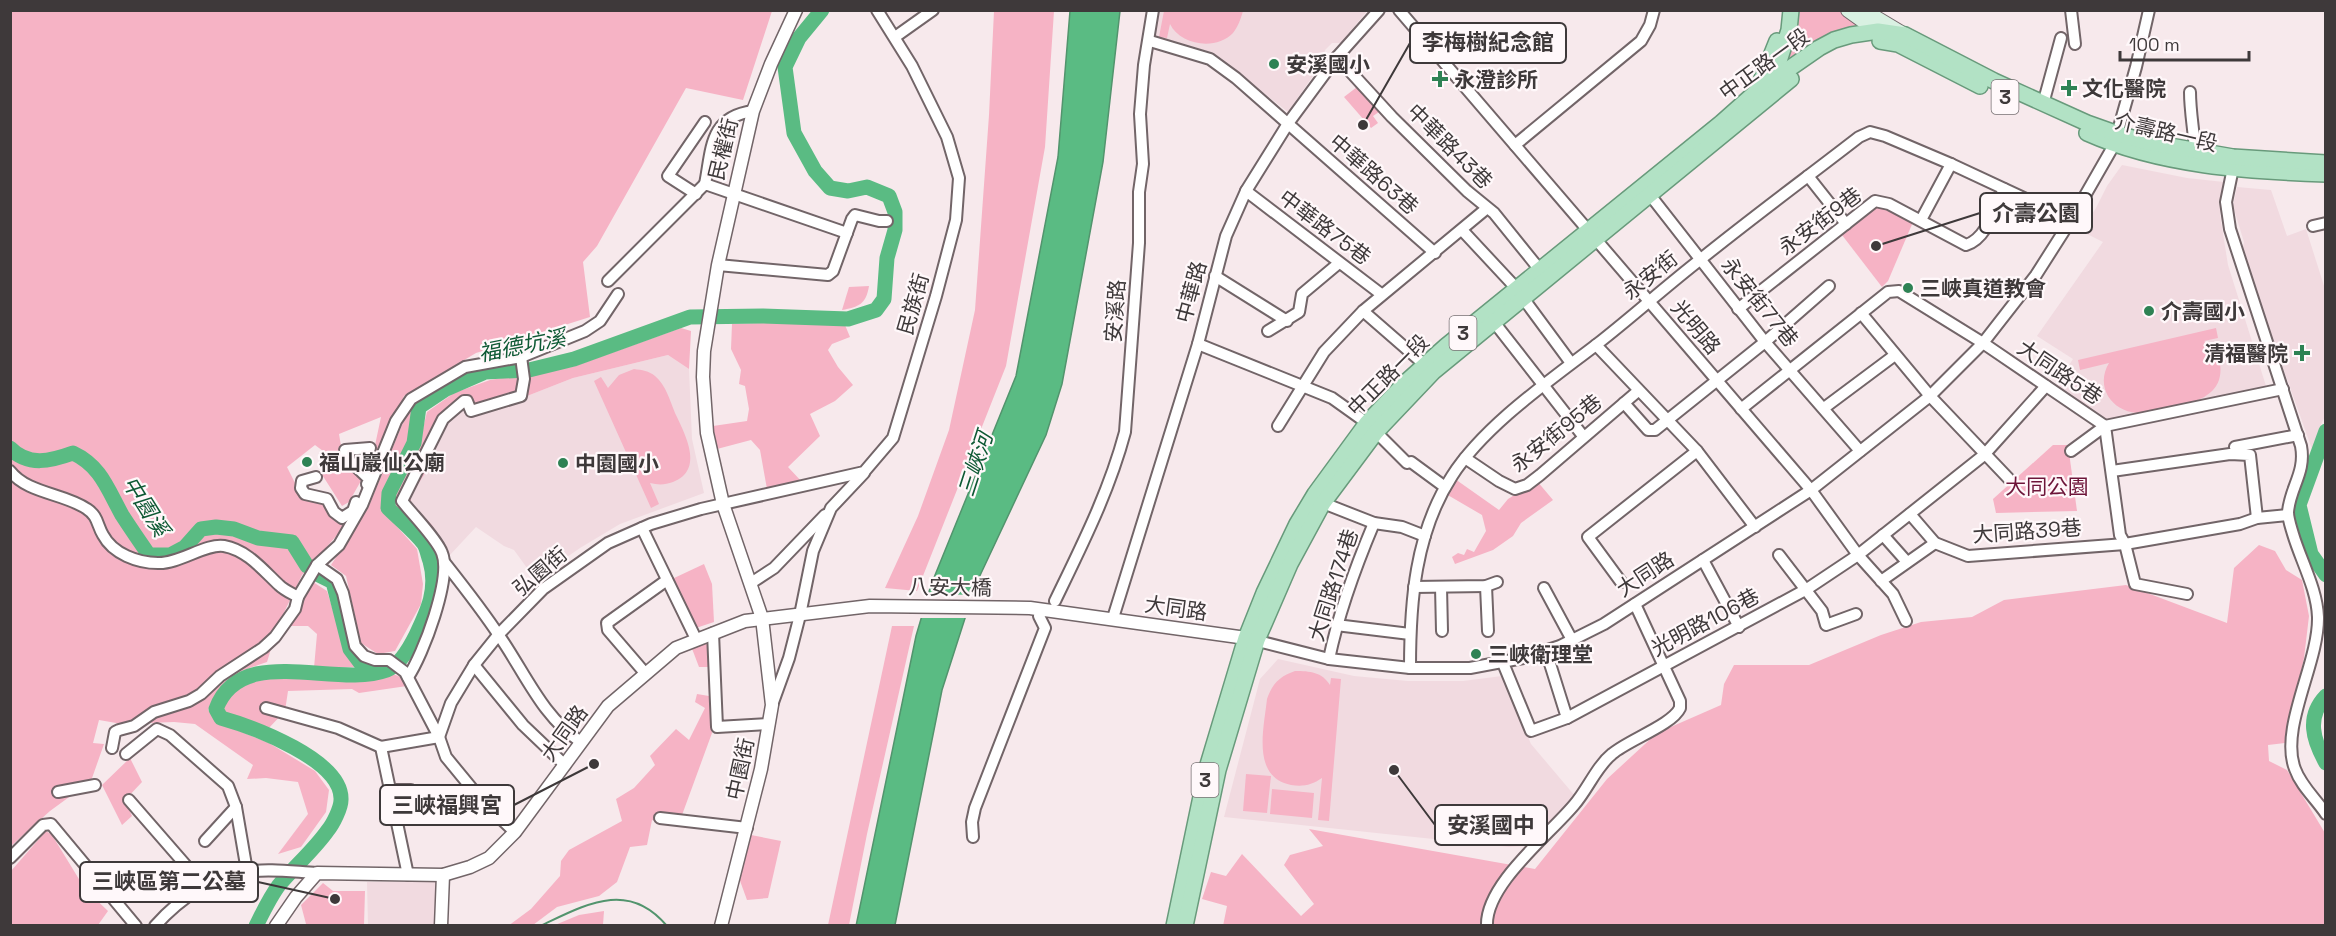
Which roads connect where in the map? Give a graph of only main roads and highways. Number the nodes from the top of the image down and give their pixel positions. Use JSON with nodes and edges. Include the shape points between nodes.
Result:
{"nodes":[{"id":1,"x":1782,"y":10,"type":"edge"},
{"id":2,"x":1791,"y":10,"type":"edge"},
{"id":3,"x":1848,"y":10,"type":"edge"},
{"id":4,"x":1864,"y":11,"type":"edge"},
{"id":5,"x":1878,"y":32,"type":"junction"},
{"id":6,"x":1902,"y":39,"type":"junction"},
{"id":7,"x":1774,"y":79,"type":"junction"},
{"id":8,"x":1762,"y":94,"type":"junction"},
{"id":9,"x":2116,"y":140,"type":"junction"},
{"id":10,"x":2325,"y":163,"type":"edge"},
{"id":11,"x":1670,"y":171,"type":"junction"},
{"id":12,"x":2325,"y":174,"type":"edge"},
{"id":13,"x":1592,"y":234,"type":"junction"},
{"id":14,"x":1520,"y":293,"type":"junction"},
{"id":15,"x":1372,"y":427,"type":"junction"},
{"id":16,"x":1251,"y":639,"type":"junction"},
{"id":17,"x":1174,"y":926,"type":"edge"},
{"id":18,"x":1185,"y":926,"type":"edge"}],
"edges":[{"from":1,"to":8,"type":"main road"},
{"from":2,"to":7,"type":"main road"},
{"from":3,"to":5,"type":"main road"},
{"from":4,"to":6,"type":"main road","name":"介壽路一段"},
{"from":5,"to":6,"type":"main road","name":"中正路一段","number":"3"},
{"from":5,"to":7,"type":"main road","name":"中正路一段","number":"3","via":[[1834,40]]},
{"from":6,"to":8,"type":"main road","name":"中正路一段","number":"3","via":[[1838,49]]},
{"from":6,"to":9,"type":"main road","name":"介壽路一段","number":"3"},
{"from":6,"to":9,"type":"main road","name":"介壽路一段","number":"3","via":[[1990,91]]},
{"from":7,"to":8,"type":"main road","name":"中正路一段","number":"3"},
{"from":8,"to":11,"type":"main road","name":"中正路一段","number":"3"},
{"from":9,"to":10,"type":"main road","name":"介壽路一段","number":"3","via":[[2233,157]]},
{"from":9,"to":12,"type":"main road","name":"介壽路一段","number":"3","via":[[2192,162]]},
{"from":11,"to":13,"type":"main road","name":"中正路一段","number":"3"},
{"from":11,"to":13,"type":"main road","name":"中正路一段","number":"3","via":[[1650,195]]},
{"from":13,"to":14,"type":"main road","name":"中正路一段","number":"3"},
{"from":13,"to":14,"type":"main road","name":"中正路一段","number":"3","via":[[1540,270]]},
{"from":14,"to":15,"type":"main road","name":"中正路一段","number":"3","via":[[1494,322]]},
{"from":14,"to":15,"type":"main road","name":"中正路一段","number":"3","via":[[1425,365]]},
{"from":15,"to":16,"type":"main road","name":"中正路一段","number":"3","via":[[1323,503]]},
{"from":15,"to":16,"type":"main road","name":"中正路一段","number":"3","via":[[1315,494],[1297,524],[1264,592]]},
{"from":16,"to":17,"type":"main road","name":"中正路一段","number":"3","via":[[1207,768]]},
{"from":16,"to":18,"type":"main road","name":"中正路一段","number":"3"}]}
